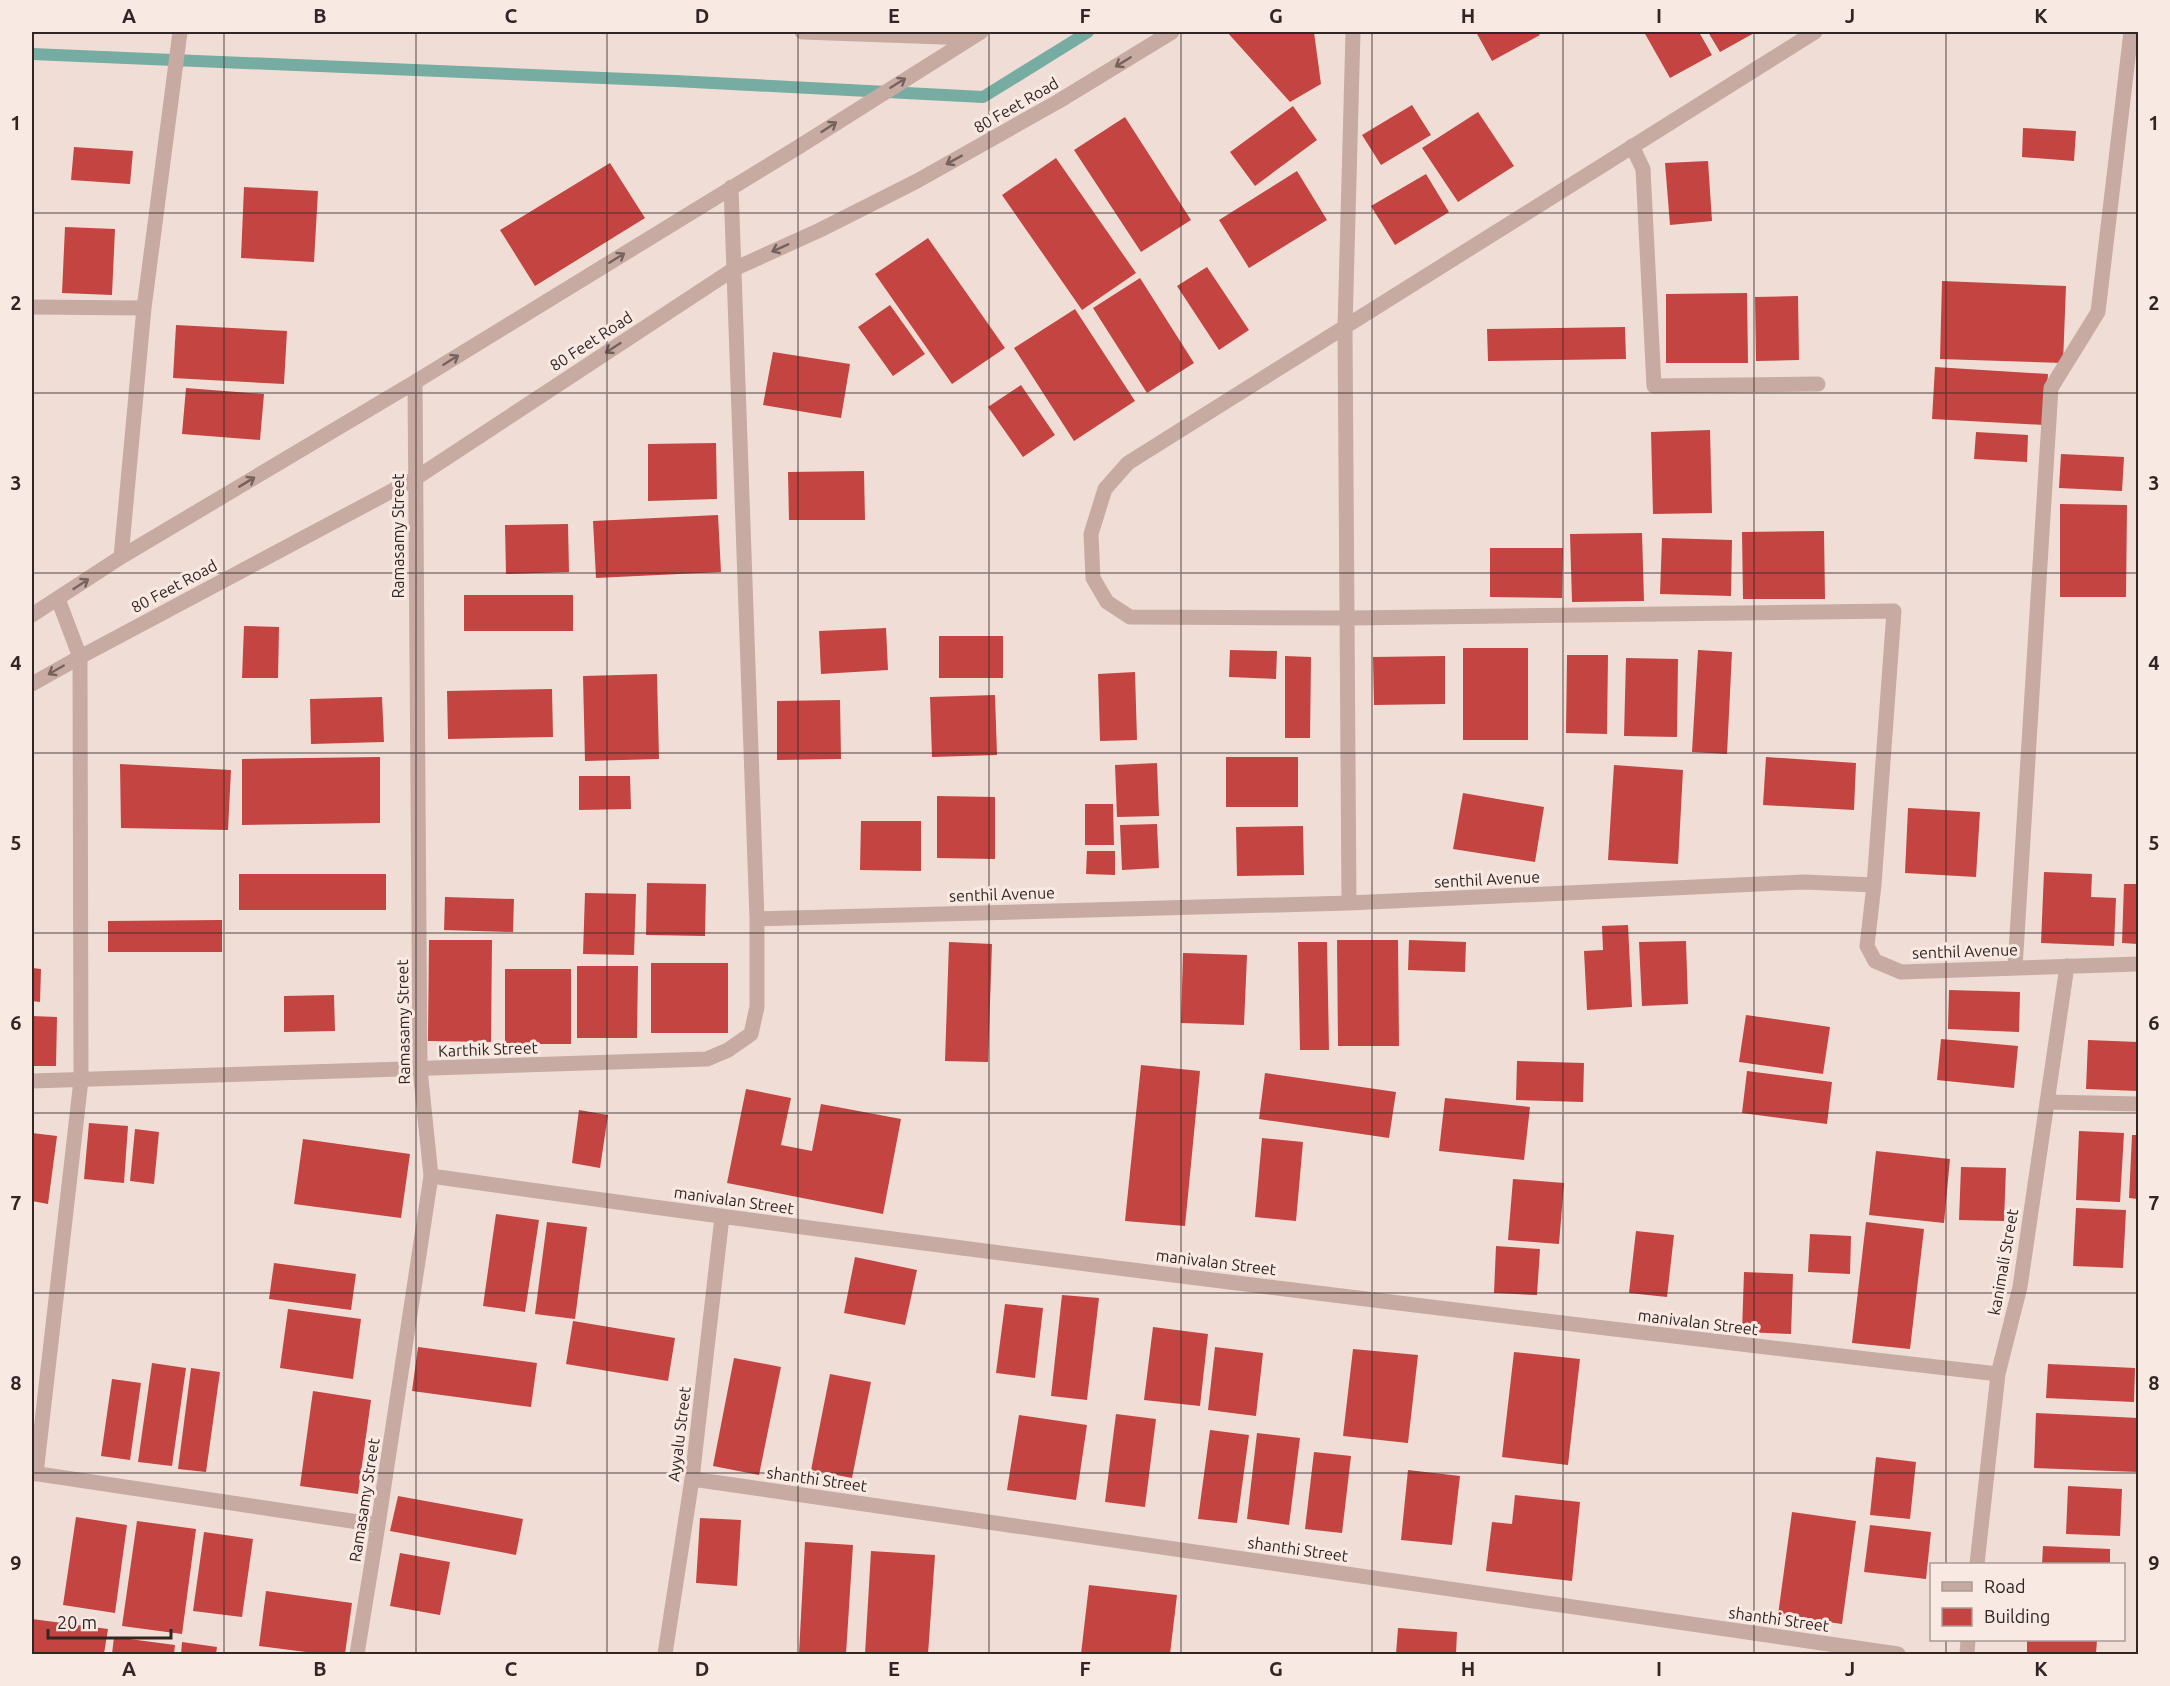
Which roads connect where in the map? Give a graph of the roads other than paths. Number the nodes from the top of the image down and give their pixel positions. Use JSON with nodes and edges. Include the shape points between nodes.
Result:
{"nodes":[{"id":1,"x":802,"y":32,"type":"edge"},
{"id":2,"x":1172,"y":32,"type":"edge"},
{"id":3,"x":1353,"y":32,"type":"edge"},
{"id":4,"x":1815,"y":32,"type":"edge"},
{"id":5,"x":2131,"y":32,"type":"edge"},
{"id":6,"x":975,"y":35,"type":"edge"},
{"id":7,"x":180,"y":36,"type":"edge"},
{"id":8,"x":1632,"y":146,"type":"junction"},
{"id":9,"x":731,"y":187,"type":"junction"},
{"id":10,"x":734,"y":269,"type":"junction"},
{"id":11,"x":32,"y":307,"type":"edge"},
{"id":12,"x":144,"y":308,"type":"junction"},
{"id":13,"x":1346,"y":327,"type":"junction"},
{"id":14,"x":415,"y":382,"type":"junction"},
{"id":15,"x":1818,"y":384,"type":"dead end"},
{"id":16,"x":416,"y":478,"type":"junction"},
{"id":17,"x":121,"y":557,"type":"junction"},
{"id":18,"x":58,"y":599,"type":"junction"},
{"id":19,"x":32,"y":615,"type":"edge"},
{"id":20,"x":1349,"y":618,"type":"junction"},
{"id":21,"x":80,"y":657,"type":"junction"},
{"id":22,"x":32,"y":684,"type":"edge"},
{"id":23,"x":1874,"y":885,"type":"junction"},
{"id":24,"x":1349,"y":903,"type":"junction"},
{"id":25,"x":757,"y":919,"type":"junction"},
{"id":26,"x":2139,"y":964,"type":"edge"},
{"id":27,"x":2067,"y":966,"type":"junction"},
{"id":28,"x":2015,"y":968,"type":"junction"},
{"id":29,"x":420,"y":1069,"type":"junction"},
{"id":30,"x":81,"y":1080,"type":"junction"},
{"id":31,"x":32,"y":1081,"type":"edge"},
{"id":32,"x":2048,"y":1102,"type":"junction"},
{"id":33,"x":2139,"y":1104,"type":"edge"},
{"id":34,"x":431,"y":1176,"type":"junction"},
{"id":35,"x":722,"y":1217,"type":"junction"},
{"id":36,"x":1998,"y":1374,"type":"junction"},
{"id":37,"x":34,"y":1473,"type":"edge"},
{"id":38,"x":692,"y":1479,"type":"junction"},
{"id":39,"x":378,"y":1525,"type":"junction"},
{"id":40,"x":1977,"y":1563,"type":"edge"},
{"id":41,"x":357,"y":1654,"type":"edge"},
{"id":42,"x":665,"y":1654,"type":"edge"},
{"id":43,"x":1898,"y":1654,"type":"edge"}],
"edges":[{"from":1,"to":6,"type":"street"},
{"from":2,"to":10,"type":"street","name":"80 Feet Road","one_way":true,"via":[[917,181]]},
{"from":3,"to":13,"type":"street"},
{"from":4,"to":8,"type":"street"},
{"from":5,"to":28,"type":"street","via":[[2098,312],[2051,388]]},
{"from":9,"to":6,"type":"street","one_way":true},
{"from":7,"to":12,"type":"street"},
{"from":8,"to":13,"type":"street"},
{"from":8,"to":15,"type":"street","via":[[1643,169],[1654,386]]},
{"from":9,"to":10,"type":"street","name":"Karthik Street"},
{"from":14,"to":9,"type":"street","one_way":true},
{"from":10,"to":16,"type":"street","name":"80 Feet Road","one_way":true},
{"from":10,"to":25,"type":"street","name":"Karthik Street"},
{"from":11,"to":12,"type":"street"},
{"from":12,"to":17,"type":"street"},
{"from":13,"to":20,"type":"street"},
{"from":13,"to":20,"type":"street","via":[[1128,463],[1105,489],[1091,534],[1093,578],[1107,602],[1130,617]]},
{"from":14,"to":16,"type":"street","name":"Ramasamy Street"},
{"from":17,"to":14,"type":"street","one_way":true},
{"from":16,"to":21,"type":"street","name":"80 Feet Road"},
{"from":16,"to":29,"type":"street","name":"Ramasamy Street"},
{"from":18,"to":17,"type":"street","one_way":true},
{"from":18,"to":19,"type":"street"},
{"from":18,"to":21,"type":"street"},
{"from":20,"to":23,"type":"street","via":[[1894,611]]},
{"from":20,"to":24,"type":"street"},
{"from":21,"to":22,"type":"street","name":"80 Feet Road","one_way":true},
{"from":21,"to":30,"type":"street"},
{"from":23,"to":24,"type":"street","name":"senthil Avenue","via":[[1804,882]]},
{"from":23,"to":28,"type":"street","name":"senthil Avenue","via":[[1867,946],[1875,961],[1901,972]]},
{"from":24,"to":25,"type":"street","name":"senthil Avenue"},
{"from":25,"to":29,"type":"street","name":"Karthik Street","via":[[757,1007],[751,1034],[728,1050],[707,1059]]},
{"from":26,"to":27,"type":"street","name":"senthil Avenue"},
{"from":27,"to":28,"type":"street","name":"senthil Avenue"},
{"from":27,"to":32,"type":"street","name":"kanimali Street"},
{"from":29,"to":30,"type":"street","name":"Karthik Street"},
{"from":29,"to":34,"type":"street","name":"Ramasamy Street"},
{"from":30,"to":31,"type":"street","name":"Karthik Street"},
{"from":30,"to":37,"type":"street"},
{"from":32,"to":33,"type":"street"},
{"from":32,"to":36,"type":"street","name":"kanimali Street","via":[[2020,1287]]},
{"from":34,"to":35,"type":"street","name":"manivalan Street"},
{"from":34,"to":39,"type":"street","name":"Ramasamy Street"},
{"from":35,"to":36,"type":"street","name":"manivalan Street","via":[[1508,1318]]},
{"from":35,"to":38,"type":"street","name":"Ayyalu Street"},
{"from":36,"to":40,"type":"street","name":"kanimali Street"},
{"from":37,"to":39,"type":"street"},
{"from":38,"to":42,"type":"street","name":"Ayyalu Street"},
{"from":38,"to":43,"type":"street","name":"shanthi Street"},
{"from":39,"to":41,"type":"street","name":"Ramasamy Street"}]}
